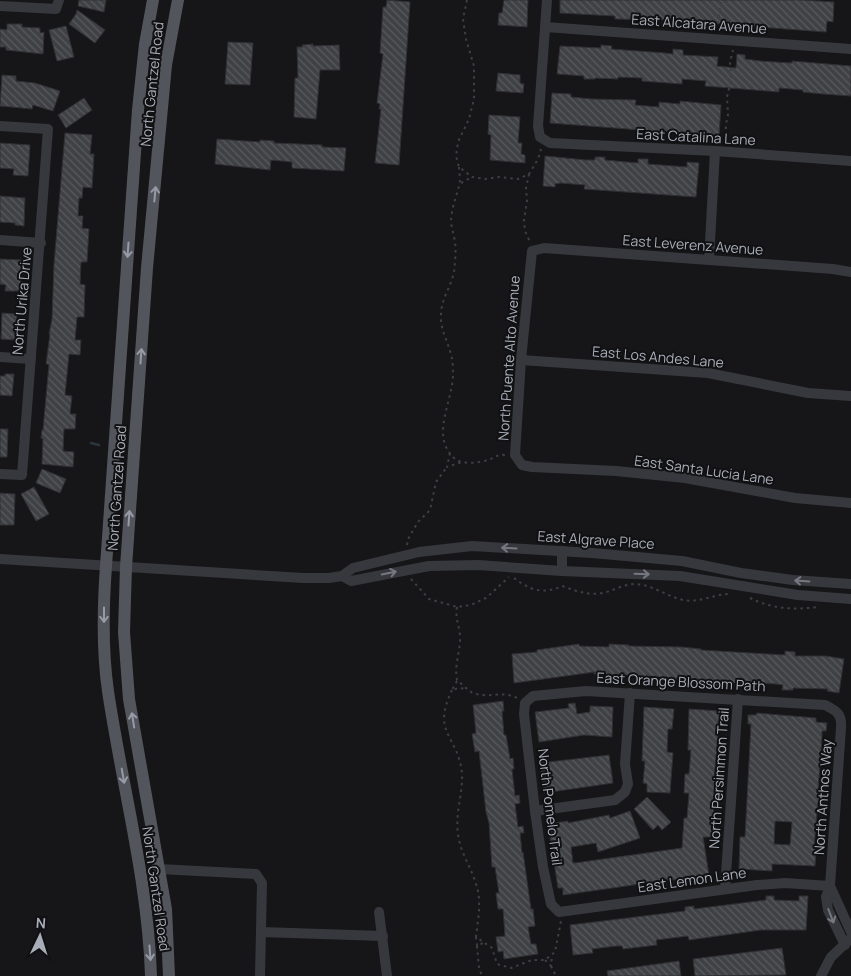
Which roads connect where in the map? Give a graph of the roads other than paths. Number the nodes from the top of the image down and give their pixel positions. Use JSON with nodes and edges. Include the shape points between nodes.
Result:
{"nodes":[{"id":1,"x":153,"y":0,"type":"edge"},
{"id":2,"x":178,"y":0,"type":"edge"},
{"id":3,"x":547,"y":0,"type":"edge"},
{"id":4,"x":57,"y":5,"type":"edge"},
{"id":5,"x":0,"y":6,"type":"edge"},
{"id":6,"x":545,"y":27,"type":"junction"},
{"id":7,"x":851,"y":48,"type":"edge"},
{"id":8,"x":0,"y":126,"type":"edge"},
{"id":9,"x":720,"y":151,"type":"junction"},
{"id":10,"x":851,"y":162,"type":"edge"},
{"id":11,"x":0,"y":240,"type":"edge"},
{"id":12,"x":40,"y":243,"type":"junction"},
{"id":13,"x":532,"y":251,"type":"joint"},
{"id":14,"x":709,"y":260,"type":"junction"},
{"id":15,"x":851,"y":272,"type":"edge"},
{"id":16,"x":0,"y":357,"type":"edge"},
{"id":17,"x":31,"y":360,"type":"junction"},
{"id":18,"x":521,"y":360,"type":"junction"},
{"id":19,"x":851,"y":396,"type":"edge"},
{"id":20,"x":522,"y":465,"type":"joint"},
{"id":21,"x":0,"y":474,"type":"edge"},
{"id":22,"x":851,"y":503,"type":"edge"},
{"id":23,"x":562,"y":551,"type":"junction"},
{"id":24,"x":0,"y":558,"type":"edge"},
{"id":25,"x":116,"y":566,"type":"junction"},
{"id":26,"x":562,"y":571,"type":"junction"},
{"id":27,"x":342,"y":576,"type":"junction"},
{"id":28,"x":851,"y":584,"type":"edge"},
{"id":29,"x":851,"y":599,"type":"edge"},
{"id":30,"x":630,"y":692,"type":"junction"},
{"id":31,"x":738,"y":699,"type":"junction"},
{"id":32,"x":525,"y":703,"type":"joint"},
{"id":33,"x":837,"y":711,"type":"joint"},
{"id":34,"x":535,"y":811,"type":"junction"},
{"id":35,"x":159,"y":869,"type":"junction"},
{"id":36,"x":830,"y":886,"type":"junction"},
{"id":37,"x":725,"y":889,"type":"junction"},
{"id":38,"x":379,"y":912,"type":"dead end"},
{"id":39,"x":559,"y":912,"type":"joint"},
{"id":40,"x":260,"y":932,"type":"junction"},
{"id":41,"x":851,"y":932,"type":"edge"},
{"id":42,"x":383,"y":936,"type":"junction"},
{"id":43,"x":848,"y":941,"type":"edge"},
{"id":44,"x":151,"y":976,"type":"edge"},
{"id":45,"x":169,"y":976,"type":"edge"},
{"id":46,"x":260,"y":976,"type":"edge"},
{"id":47,"x":387,"y":976,"type":"edge"},
{"id":48,"x":821,"y":976,"type":"edge"}],
"edges":[{"from":1,"to":25,"type":"main road","name":"North Gantzel Road","one_way":true,"via":[[138,110]]},
{"from":25,"to":2,"type":"main road","name":"North Gantzel Road","one_way":true,"via":[[166,65]]},
{"from":3,"to":6,"type":"street"},
{"from":4,"to":5,"type":"street"},
{"from":6,"to":7,"type":"street","name":"East Alcatara Avenue"},
{"from":6,"to":9,"type":"street","name":"East Catalina Lane","via":[[540,137],[550,143]]},
{"from":8,"to":12,"type":"street","name":"North Urika Drive","via":[[48,129]]},
{"from":9,"to":10,"type":"street","name":"East Catalina Lane"},
{"from":9,"to":14,"type":"street"},
{"from":11,"to":12,"type":"street"},
{"from":12,"to":17,"type":"street","name":"North Urika Drive"},
{"from":13,"to":14,"type":"street","name":"East Leverenz Avenue","via":[[544,248]]},
{"from":13,"to":18,"type":"street","name":"North Puente Alto Avenue"},
{"from":14,"to":15,"type":"street","name":"East Leverenz Avenue"},
{"from":16,"to":17,"type":"street"},
{"from":17,"to":21,"type":"street","name":"North Urika Drive","via":[[22,476]]},
{"from":18,"to":19,"type":"street","name":"East Los Andes Lane","via":[[708,374],[808,393]]},
{"from":18,"to":20,"type":"street","name":"North Puente Alto Avenue","via":[[515,455]]},
{"from":20,"to":22,"type":"street","name":"East Santa Lucia Lane","via":[[686,478],[795,498]]},
{"from":23,"to":26,"type":"street"},
{"from":23,"to":27,"type":"street","name":"East Algrave Place","one_way":true,"via":[[480,546],[447,548],[353,568]]},
{"from":28,"to":23,"type":"street","name":"East Algrave Place","one_way":true,"via":[[740,573],[682,561]]},
{"from":24,"to":25,"type":"street","name":"East Algrave Place"},
{"from":25,"to":27,"type":"street","name":"East Algrave Place","via":[[303,578]]},
{"from":35,"to":25,"type":"main road","name":"North Gantzel Road","one_way":true,"via":[[129,699]]},
{"from":25,"to":44,"type":"main road","name":"North Gantzel Road","one_way":true,"via":[[104,624],[107,682],[145,897]]},
{"from":27,"to":26,"type":"street","name":"East Algrave Place","one_way":true,"via":[[351,581],[452,564]]},
{"from":26,"to":29,"type":"street","name":"East Algrave Place","one_way":true,"via":[[680,576],[798,595]]},
{"from":30,"to":31,"type":"street","name":"East Orange Blossom Path"},
{"from":30,"to":32,"type":"street","name":"East Orange Blossom Path","via":[[556,693],[533,696]]},
{"from":30,"to":34,"type":"street","via":[[625,764],[628,784],[625,792],[615,800]]},
{"from":31,"to":33,"type":"street","name":"East Orange Blossom Path","via":[[825,705]]},
{"from":31,"to":37,"type":"street","name":"North Persimmon Trail"},
{"from":32,"to":34,"type":"street","name":"North Pomelo Trail"},
{"from":33,"to":36,"type":"street","name":"North Anthos Way","via":[[842,720]]},
{"from":34,"to":39,"type":"street","name":"North Pomelo Trail","via":[[551,904]]},
{"from":35,"to":40,"type":"street","via":[[256,874],[262,883]]},
{"from":35,"to":45,"type":"main road","name":"North Gantzel Road","via":[[166,909]]},
{"from":36,"to":37,"type":"street","name":"East Lemon Lane","via":[[785,884]]},
{"from":36,"to":41,"type":"street","name":"North Anthos Way"},
{"from":36,"to":43,"type":"street","name":"North Anthos Way","one_way":true,"via":[[826,897],[828,910]]},
{"from":37,"to":39,"type":"street","name":"East Lemon Lane"},
{"from":38,"to":42,"type":"street"},
{"from":40,"to":42,"type":"street"},
{"from":40,"to":46,"type":"street"},
{"from":42,"to":47,"type":"street"},
{"from":43,"to":48,"type":"street","via":[[831,957]]}]}
